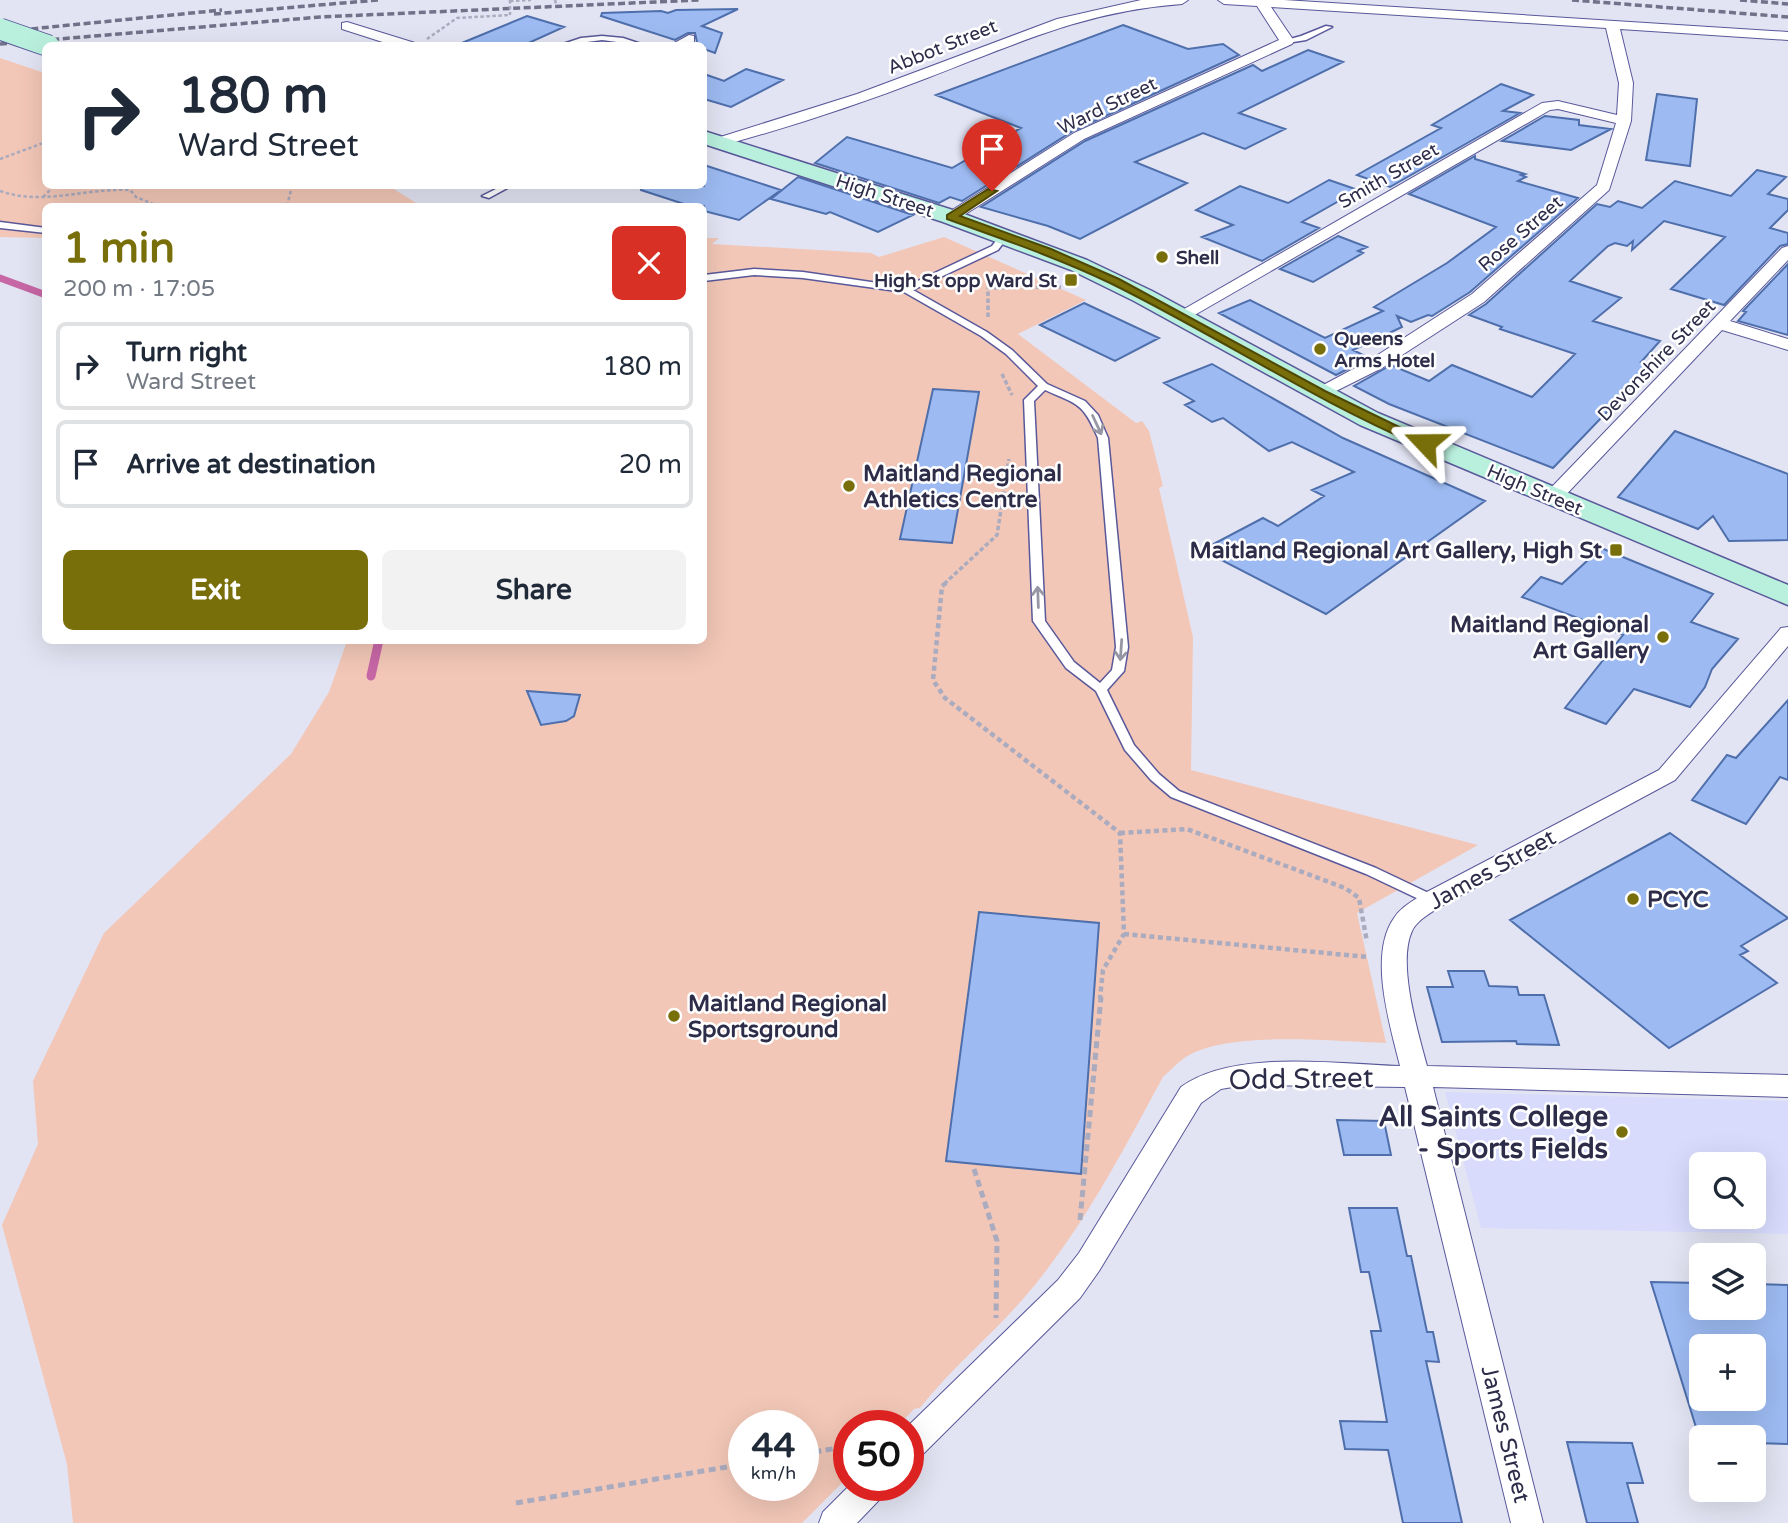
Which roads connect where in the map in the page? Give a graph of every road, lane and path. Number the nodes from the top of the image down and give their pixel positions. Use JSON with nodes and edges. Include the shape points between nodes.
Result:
{"nodes":[{"id":1,"x":531,"y":0,"type":"edge"},
{"id":2,"x":1182,"y":0,"type":"edge"},
{"id":3,"x":1224,"y":0,"type":"edge"},
{"id":4,"x":510,"y":1,"type":"edge"},
{"id":5,"x":1261,"y":2,"type":"junction"},
{"id":6,"x":1612,"y":25,"type":"junction"},
{"id":7,"x":347,"y":26,"type":"dead end"},
{"id":8,"x":1328,"y":27,"type":"dead end"},
{"id":9,"x":0,"y":29,"type":"edge"},
{"id":10,"x":1788,"y":36,"type":"edge"},
{"id":11,"x":426,"y":39,"type":"dead end"},
{"id":12,"x":689,"y":39,"type":"dead end"},
{"id":13,"x":1287,"y":41,"type":"junction"},
{"id":14,"x":397,"y":42,"type":"edge"},
{"id":15,"x":569,"y":42,"type":"edge"},
{"id":16,"x":632,"y":42,"type":"edge"},
{"id":17,"x":683,"y":42,"type":"edge"},
{"id":18,"x":42,"y":44,"type":"edge"},
{"id":19,"x":1624,"y":121,"type":"junction"},
{"id":20,"x":711,"y":140,"type":"edge"},
{"id":21,"x":42,"y":143,"type":"edge"},
{"id":22,"x":0,"y":159,"type":"edge"},
{"id":23,"x":51,"y":189,"type":"edge"},
{"id":24,"x":103,"y":189,"type":"edge"},
{"id":25,"x":129,"y":189,"type":"edge"},
{"id":26,"x":501,"y":189,"type":"edge"},
{"id":27,"x":0,"y":191,"type":"edge"},
{"id":28,"x":486,"y":196,"type":"dead end"},
{"id":29,"x":43,"y":197,"type":"junction"},
{"id":30,"x":151,"y":203,"type":"edge"},
{"id":31,"x":951,"y":217,"type":"junction"},
{"id":32,"x":0,"y":225,"type":"edge"},
{"id":33,"x":42,"y":230,"type":"edge"},
{"id":34,"x":1005,"y":235,"type":"junction"},
{"id":35,"x":1788,"y":251,"type":"edge"},
{"id":36,"x":707,"y":278,"type":"edge"},
{"id":37,"x":1061,"y":287,"type":"dead end"},
{"id":38,"x":906,"y":290,"type":"junction"},
{"id":39,"x":1180,"y":316,"type":"junction"},
{"id":40,"x":995,"y":324,"type":"dead end"},
{"id":41,"x":1721,"y":324,"type":"junction"},
{"id":42,"x":1788,"y":345,"type":"edge"},
{"id":43,"x":997,"y":366,"type":"dead end"},
{"id":44,"x":1044,"y":386,"type":"junction"},
{"id":45,"x":1320,"y":394,"type":"junction"},
{"id":46,"x":1014,"y":401,"type":"dead end"},
{"id":47,"x":1010,"y":453,"type":"dead end"},
{"id":48,"x":1553,"y":497,"type":"junction"},
{"id":49,"x":1788,"y":596,"type":"edge"},
{"id":50,"x":1788,"y":633,"type":"edge"},
{"id":51,"x":1101,"y":689,"type":"junction"},
{"id":52,"x":1432,"y":900,"type":"junction"},
{"id":53,"x":1124,"y":934,"type":"junction"},
{"id":54,"x":1397,"y":959,"type":"junction"},
{"id":55,"x":1418,"y":1078,"type":"junction"},
{"id":56,"x":1788,"y":1086,"type":"edge"},
{"id":57,"x":974,"y":1169,"type":"dead end"},
{"id":58,"x":1079,"y":1231,"type":"dead end"},
{"id":59,"x":996,"y":1325,"type":"dead end"},
{"id":60,"x":924,"y":1432,"type":"edge"},
{"id":61,"x":728,"y":1467,"type":"edge"},
{"id":62,"x":856,"y":1501,"type":"edge"},
{"id":63,"x":516,"y":1503,"type":"dead end"},
{"id":64,"x":835,"y":1523,"type":"edge"},
{"id":65,"x":1527,"y":1523,"type":"edge"}],
"edges":[{"from":1,"to":4,"type":"path"},
{"from":2,"to":20,"type":"street","name":"Abbot Street","via":[[1116,6],[1073,16],[845,104]]},
{"from":3,"to":5,"type":"street"},
{"from":4,"to":11,"type":"path","bridge":true,"via":[[510,15],[457,19]]},
{"from":5,"to":6,"type":"street"},
{"from":5,"to":13,"type":"street"},
{"from":6,"to":10,"type":"street"},
{"from":6,"to":19,"type":"street","name":"Rose Street","via":[[1626,78]]},
{"from":7,"to":14,"type":"street"},
{"from":8,"to":13,"type":"lane","name":"Ward Street"},
{"from":9,"to":18,"type":"main road","bridge":true},
{"from":12,"to":17,"type":"street"},
{"from":13,"to":31,"type":"street","name":"Ward Street","via":[[1079,136]]},
{"from":15,"to":16,"type":"lane","via":[[619,38]]},
{"from":19,"to":39,"type":"street","name":"Smith Street","via":[[1547,106]]},
{"from":19,"to":45,"type":"street","name":"Rose Street","via":[[1604,187],[1478,298]]},
{"from":20,"to":31,"type":"main road","name":"High Street"},
{"from":21,"to":22,"type":"path"},
{"from":23,"to":29,"type":"path"},
{"from":24,"to":29,"type":"path"},
{"from":25,"to":30,"type":"path"},
{"from":26,"to":28,"type":"lane"},
{"from":27,"to":29,"type":"path"},
{"from":31,"to":34,"type":"main road","name":"High Street"},
{"from":32,"to":33,"type":"lane"},
{"from":34,"to":38,"type":"lane","via":[[995,248]]},
{"from":34,"to":39,"type":"main road","name":"High Street","via":[[1115,281]]},
{"from":35,"to":41,"type":"street","name":"Devonshire Street"},
{"from":36,"to":38,"type":"lane","via":[[754,272],[803,275]]},
{"from":37,"to":40,"type":"path","via":[[988,288],[988,320]]},
{"from":38,"to":44,"type":"lane","via":[[984,334]]},
{"from":39,"to":45,"type":"main road","name":"High Street"},
{"from":41,"to":42,"type":"street"},
{"from":41,"to":48,"type":"street","name":"Devonshire Street"},
{"from":43,"to":46,"type":"path"},
{"from":51,"to":44,"type":"lane","one_way":true,"via":[[1070,666],[1039,621],[1029,400]]},
{"from":44,"to":51,"type":"lane","one_way":true,"via":[[1082,403],[1103,438],[1122,647],[1118,671]]},
{"from":45,"to":48,"type":"main road","name":"High Street"},
{"from":47,"to":53,"type":"path","via":[[998,535],[943,586],[933,680],[945,698],[1121,833]]},
{"from":48,"to":49,"type":"main road","name":"High Street"},
{"from":50,"to":52,"type":"street","name":"James Street","via":[[1667,775]]},
{"from":51,"to":52,"type":"lane","via":[[1129,747],[1175,794],[1371,871]]},
{"from":52,"to":54,"type":"street","name":"James Street","via":[[1400,928]]},
{"from":53,"to":54,"type":"path"},
{"from":53,"to":58,"type":"path","via":[[1103,970]]},
{"from":54,"to":55,"type":"street","name":"James Street","via":[[1400,1006]]},
{"from":55,"to":56,"type":"street","name":"Odd Street"},
{"from":55,"to":60,"type":"street","name":"Odd Street","via":[[1280,1073],[1223,1076],[1205,1082],[1191,1095],[1069,1289]]},
{"from":55,"to":65,"type":"street","name":"James Street"},
{"from":57,"to":59,"type":"path","via":[[998,1241]]},
{"from":61,"to":63,"type":"path"},
{"from":62,"to":64,"type":"street"}]}
